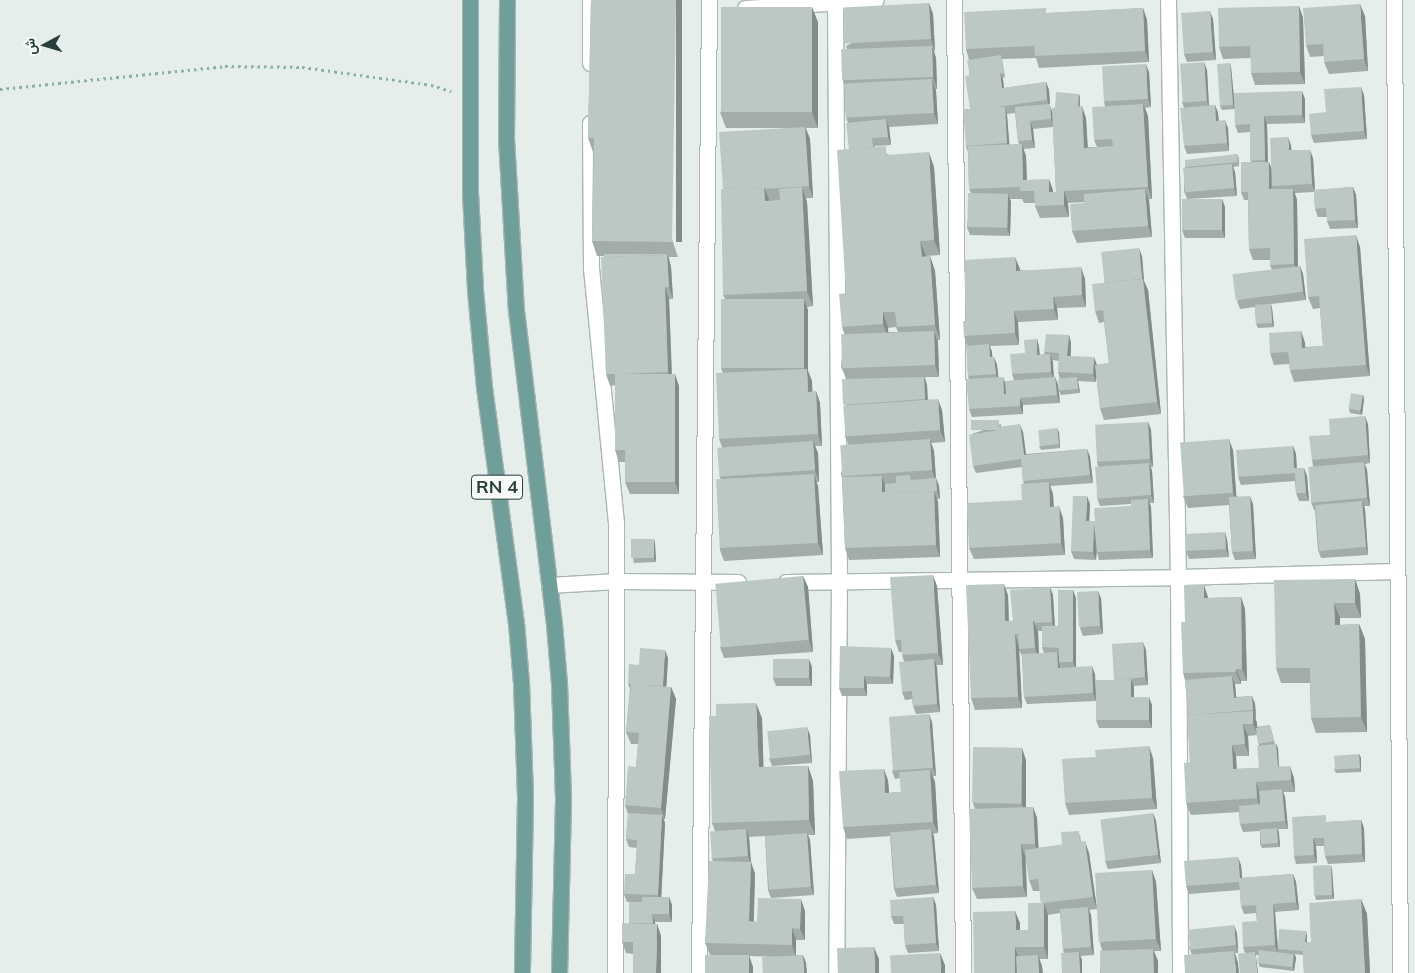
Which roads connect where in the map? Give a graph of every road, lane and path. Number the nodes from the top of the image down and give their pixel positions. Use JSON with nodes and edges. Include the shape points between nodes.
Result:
{"nodes":[{"id":1,"x":470,"y":0,"type":"edge"},
{"id":2,"x":507,"y":0,"type":"edge"},
{"id":3,"x":590,"y":0,"type":"edge"},
{"id":4,"x":876,"y":0,"type":"edge"},
{"id":5,"x":954,"y":0,"type":"edge"},
{"id":6,"x":1168,"y":0,"type":"edge"},
{"id":7,"x":1394,"y":0,"type":"edge"},
{"id":8,"x":835,"y":3,"type":"junction"},
{"id":9,"x":709,"y":5,"type":"edge"},
{"id":10,"x":590,"y":79,"type":"edge"},
{"id":11,"x":0,"y":89,"type":"edge"},
{"id":12,"x":468,"y":96,"type":"junction"},
{"id":13,"x":590,"y":109,"type":"edge"},
{"id":14,"x":1397,"y":571,"type":"junction"},
{"id":15,"x":1178,"y":577,"type":"junction"},
{"id":16,"x":617,"y":581,"type":"junction"},
{"id":17,"x":839,"y":581,"type":"junction"},
{"id":18,"x":958,"y":581,"type":"junction"},
{"id":19,"x":705,"y":582,"type":"junction"},
{"id":20,"x":752,"y":582,"type":"edge"},
{"id":21,"x":772,"y":582,"type":"edge"},
{"id":22,"x":550,"y":585,"type":"junction"},
{"id":23,"x":522,"y":973,"type":"edge"},
{"id":24,"x":560,"y":973,"type":"edge"},
{"id":25,"x":615,"y":973,"type":"edge"},
{"id":26,"x":699,"y":973,"type":"edge"},
{"id":27,"x":836,"y":973,"type":"edge"},
{"id":28,"x":963,"y":973,"type":"edge"},
{"id":29,"x":1180,"y":973,"type":"edge"},
{"id":30,"x":1400,"y":973,"type":"edge"}],
"edges":[{"from":1,"to":12,"type":"main road","number":"RN 4"},
{"from":2,"to":22,"type":"main road","number":"RN 4","via":[[506,138],[513,272],[525,396]]},
{"from":3,"to":10,"type":"street"},
{"from":4,"to":8,"type":"street"},
{"from":5,"to":18,"type":"street","via":[[959,326]]},
{"from":6,"to":15,"type":"street"},
{"from":7,"to":14,"type":"street"},
{"from":8,"to":9,"type":"street"},
{"from":8,"to":17,"type":"street"},
{"from":9,"to":19,"type":"street"},
{"from":11,"to":12,"type":"path","via":[[234,66],[302,67],[431,85]]},
{"from":12,"to":23,"type":"main road","number":"RN 4","via":[[477,310],[521,682],[526,798]]},
{"from":13,"to":16,"type":"street","via":[[591,268],[616,524]]},
{"from":14,"to":15,"type":"street"},
{"from":14,"to":30,"type":"street"},
{"from":15,"to":18,"type":"street"},
{"from":15,"to":29,"type":"street"},
{"from":16,"to":19,"type":"street"},
{"from":16,"to":22,"type":"street"},
{"from":16,"to":25,"type":"street"},
{"from":17,"to":18,"type":"street"},
{"from":17,"to":21,"type":"street"},
{"from":17,"to":27,"type":"street"},
{"from":18,"to":28,"type":"street"},
{"from":19,"to":20,"type":"street"},
{"from":19,"to":26,"type":"street"},
{"from":22,"to":24,"type":"main road","number":"RN 4","via":[[562,742]]}]}
